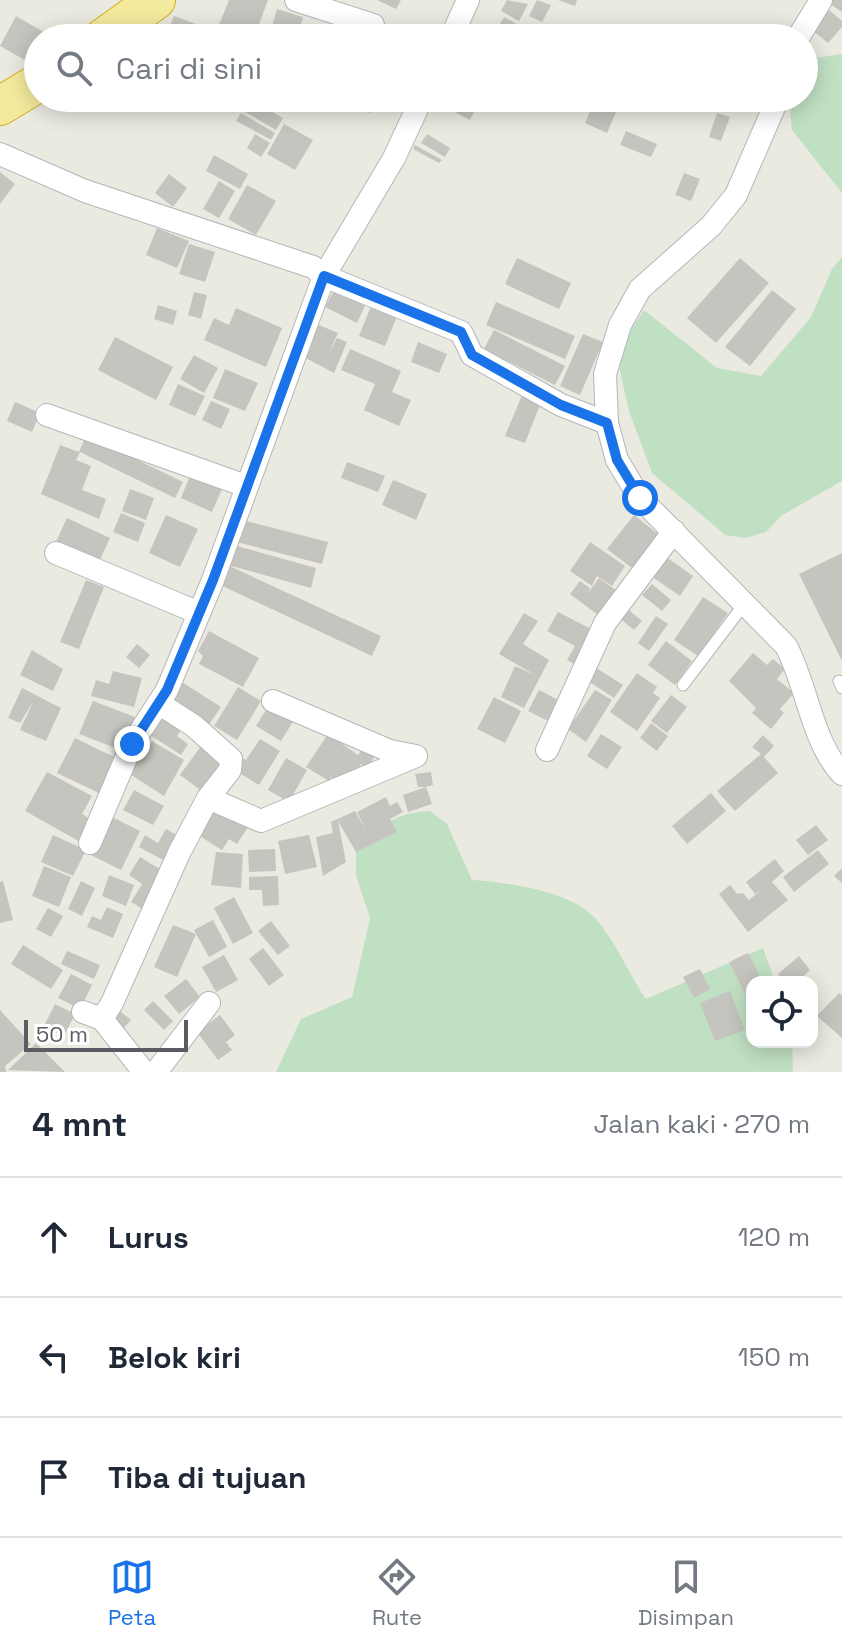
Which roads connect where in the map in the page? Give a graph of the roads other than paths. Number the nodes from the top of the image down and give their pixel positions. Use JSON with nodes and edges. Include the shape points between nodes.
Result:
{"nodes":[{"id":1,"x":156,"y":0,"type":"edge"},
{"id":2,"x":296,"y":0,"type":"edge"},
{"id":3,"x":468,"y":0,"type":"edge"},
{"id":4,"x":821,"y":0,"type":"edge"},
{"id":5,"x":123,"y":24,"type":"edge"},
{"id":6,"x":370,"y":24,"type":"edge"},
{"id":7,"x":457,"y":24,"type":"edge"},
{"id":8,"x":806,"y":24,"type":"edge"},
{"id":9,"x":24,"y":91,"type":"edge"},
{"id":10,"x":0,"y":106,"type":"edge"},
{"id":11,"x":415,"y":112,"type":"edge"},
{"id":12,"x":772,"y":112,"type":"edge"},
{"id":13,"x":0,"y":154,"type":"edge"},
{"id":14,"x":324,"y":276,"type":"junction"},
{"id":15,"x":47,"y":415,"type":"dead end"},
{"id":16,"x":607,"y":423,"type":"junction"},
{"id":17,"x":246,"y":486,"type":"junction"},
{"id":18,"x":674,"y":531,"type":"junction"},
{"id":19,"x":56,"y":553,"type":"dead end"},
{"id":20,"x":745,"y":603,"type":"junction"},
{"id":21,"x":199,"y":613,"type":"junction"},
{"id":22,"x":683,"y":685,"type":"dead end"},
{"id":23,"x":273,"y":701,"type":"dead end"},
{"id":24,"x":160,"y":704,"type":"junction"},
{"id":25,"x":547,"y":750,"type":"dead end"},
{"id":26,"x":842,"y":774,"type":"edge"},
{"id":27,"x":208,"y":798,"type":"junction"},
{"id":28,"x":90,"y":843,"type":"dead end"},
{"id":29,"x":209,"y":1003,"type":"dead end"},
{"id":30,"x":144,"y":1072,"type":"edge"},
{"id":31,"x":156,"y":1072,"type":"edge"}],
"edges":[{"from":1,"to":5,"type":"highway"},
{"from":2,"to":6,"type":"street"},
{"from":3,"to":7,"type":"street"},
{"from":4,"to":8,"type":"street"},
{"from":9,"to":10,"type":"highway"},
{"from":11,"to":14,"type":"street"},
{"from":12,"to":16,"type":"street","via":[[736,195],[711,226],[640,289],[620,325],[605,374]]},
{"from":13,"to":14,"type":"street","via":[[85,191],[313,267]]},
{"from":14,"to":16,"type":"street","via":[[461,332],[472,355],[561,405]]},
{"from":14,"to":17,"type":"street"},
{"from":15,"to":17,"type":"street"},
{"from":16,"to":18,"type":"street","via":[[617,460],[640,498]]},
{"from":17,"to":21,"type":"street"},
{"from":18,"to":20,"type":"street"},
{"from":18,"to":25,"type":"street","via":[[605,623]]},
{"from":19,"to":21,"type":"street"},
{"from":20,"to":22,"type":"lane"},
{"from":20,"to":26,"type":"street","via":[[786,646],[801,674],[816,727]]},
{"from":21,"to":24,"type":"street"},
{"from":23,"to":27,"type":"street","via":[[390,751],[416,756],[261,821]]},
{"from":24,"to":27,"type":"street","via":[[231,759],[230,770]]},
{"from":24,"to":28,"type":"street","via":[[132,744]]},
{"from":27,"to":30,"type":"street","via":[[92,1015]]},
{"from":29,"to":31,"type":"street"}]}
